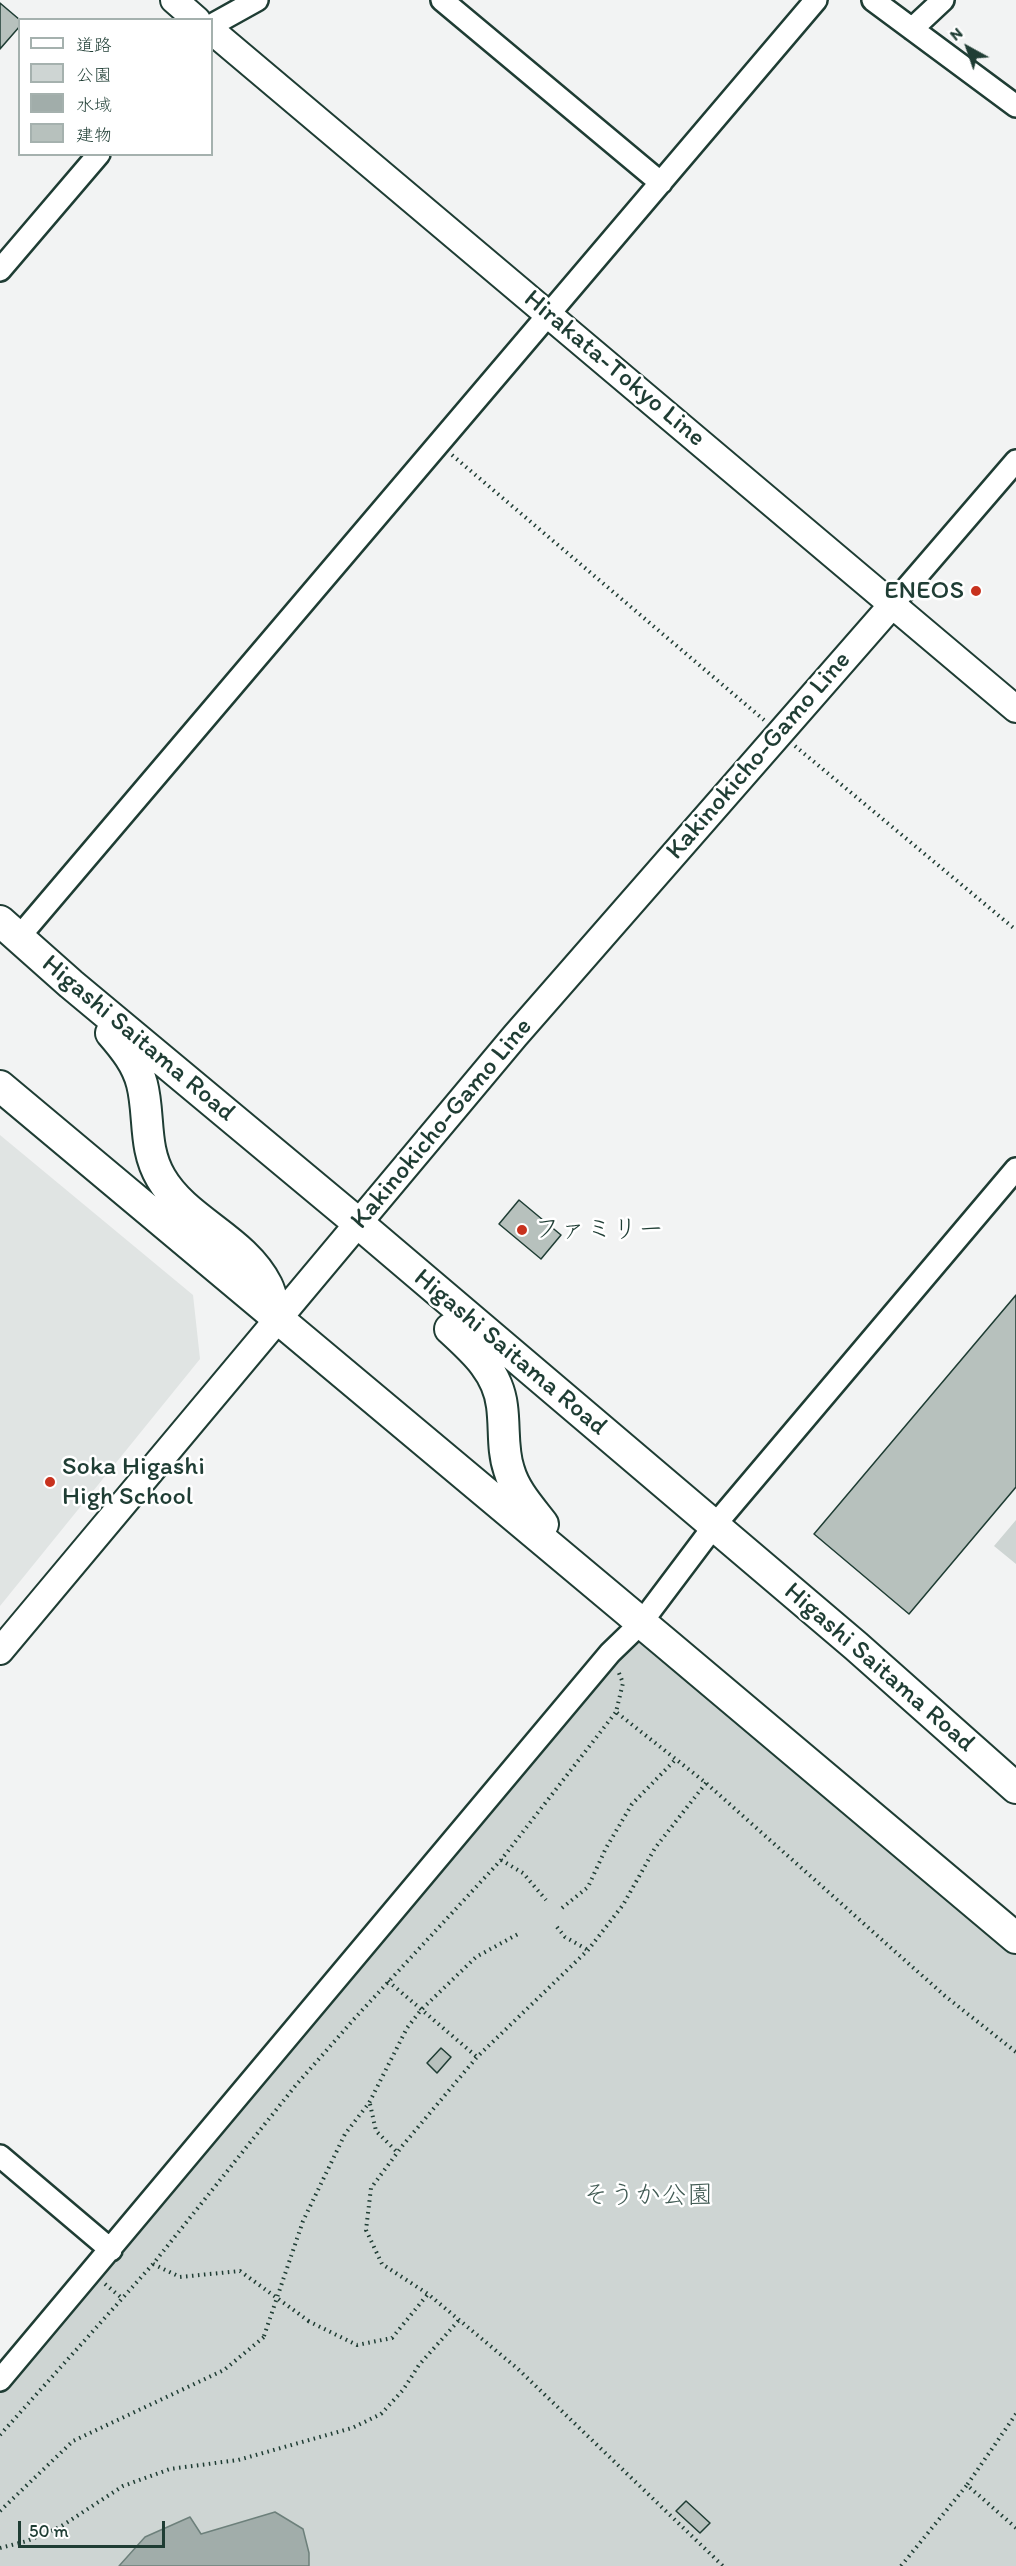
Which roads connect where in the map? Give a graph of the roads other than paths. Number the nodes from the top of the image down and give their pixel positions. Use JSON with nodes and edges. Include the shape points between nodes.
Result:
{"nodes":[{"id":1,"x":174,"y":0,"type":"edge"},
{"id":2,"x":257,"y":0,"type":"edge"},
{"id":3,"x":442,"y":0,"type":"edge"},
{"id":4,"x":816,"y":0,"type":"edge"},
{"id":5,"x":873,"y":0,"type":"edge"},
{"id":6,"x":943,"y":0,"type":"edge"},
{"id":7,"x":195,"y":18,"type":"edge"},
{"id":8,"x":213,"y":24,"type":"edge"},
{"id":9,"x":912,"y":29,"type":"junction"},
{"id":10,"x":213,"y":32,"type":"edge"},
{"id":11,"x":1016,"y":106,"type":"edge"},
{"id":12,"x":97,"y":156,"type":"edge"},
{"id":13,"x":661,"y":183,"type":"junction"},
{"id":14,"x":0,"y":270,"type":"edge"},
{"id":15,"x":550,"y":314,"type":"junction"},
{"id":16,"x":1016,"y":461,"type":"edge"},
{"id":17,"x":892,"y":604,"type":"junction"},
{"id":18,"x":1016,"y":709,"type":"edge"},
{"id":19,"x":9,"y":929,"type":"edge"},
{"id":20,"x":71,"y":984,"type":"junction"},
{"id":21,"x":0,"y":1086,"type":"edge"},
{"id":22,"x":1016,"y":1169,"type":"edge"},
{"id":23,"x":358,"y":1223,"type":"junction"},
{"id":24,"x":278,"y":1320,"type":"junction"},
{"id":25,"x":714,"y":1526,"type":"junction"},
{"id":26,"x":572,"y":1562,"type":"junction"},
{"id":27,"x":641,"y":1623,"type":"junction"},
{"id":28,"x":0,"y":1651,"type":"edge"},
{"id":29,"x":1016,"y":1788,"type":"edge"},
{"id":30,"x":1016,"y":1938,"type":"edge"},
{"id":31,"x":0,"y":2156,"type":"edge"},
{"id":32,"x":111,"y":2250,"type":"junction"},
{"id":33,"x":0,"y":2380,"type":"edge"}],
"edges":[{"from":1,"to":7,"type":"main road"},
{"from":2,"to":8,"type":"street"},
{"from":3,"to":13,"type":"street"},
{"from":4,"to":13,"type":"street"},
{"from":5,"to":9,"type":"street"},
{"from":6,"to":9,"type":"street"},
{"from":9,"to":11,"type":"street"},
{"from":10,"to":15,"type":"main road","name":"Hirakata-Tokyo Line"},
{"from":12,"to":14,"type":"street"},
{"from":13,"to":15,"type":"street"},
{"from":15,"to":17,"type":"main road","name":"Hirakata-Tokyo Line"},
{"from":15,"to":19,"type":"street","via":[[440,444]]},
{"from":16,"to":17,"type":"street"},
{"from":17,"to":18,"type":"main road","name":"Hirakata-Tokyo Line"},
{"from":17,"to":23,"type":"main road","name":"Kakinokicho-Gamo Line","via":[[515,1036]]},
{"from":19,"to":20,"type":"highway","name":"Higashi Saitama Road"},
{"from":20,"to":23,"type":"highway","name":"Higashi Saitama Road"},
{"from":20,"to":24,"type":"highway","via":[[134,1064],[142,1083],[146,1134],[160,1178],[175,1197],[252,1263],[267,1285]]},
{"from":21,"to":24,"type":"highway"},
{"from":22,"to":25,"type":"street"},
{"from":23,"to":24,"type":"main road","name":"Kakinokicho-Gamo Line"},
{"from":23,"to":25,"type":"highway","name":"Higashi Saitama Road"},
{"from":23,"to":26,"type":"highway","via":[[373,1256],[391,1277],[477,1352],[487,1366],[502,1404],[508,1470],[517,1489]]},
{"from":24,"to":26,"type":"highway"},
{"from":24,"to":28,"type":"main road","name":"Kakinokicho-Gamo Line"},
{"from":25,"to":27,"type":"street"},
{"from":25,"to":29,"type":"highway","name":"Higashi Saitama Road"},
{"from":26,"to":27,"type":"highway"},
{"from":27,"to":30,"type":"highway"},
{"from":27,"to":32,"type":"street","via":[[610,1653]]},
{"from":31,"to":32,"type":"street"},
{"from":32,"to":33,"type":"street"}]}
